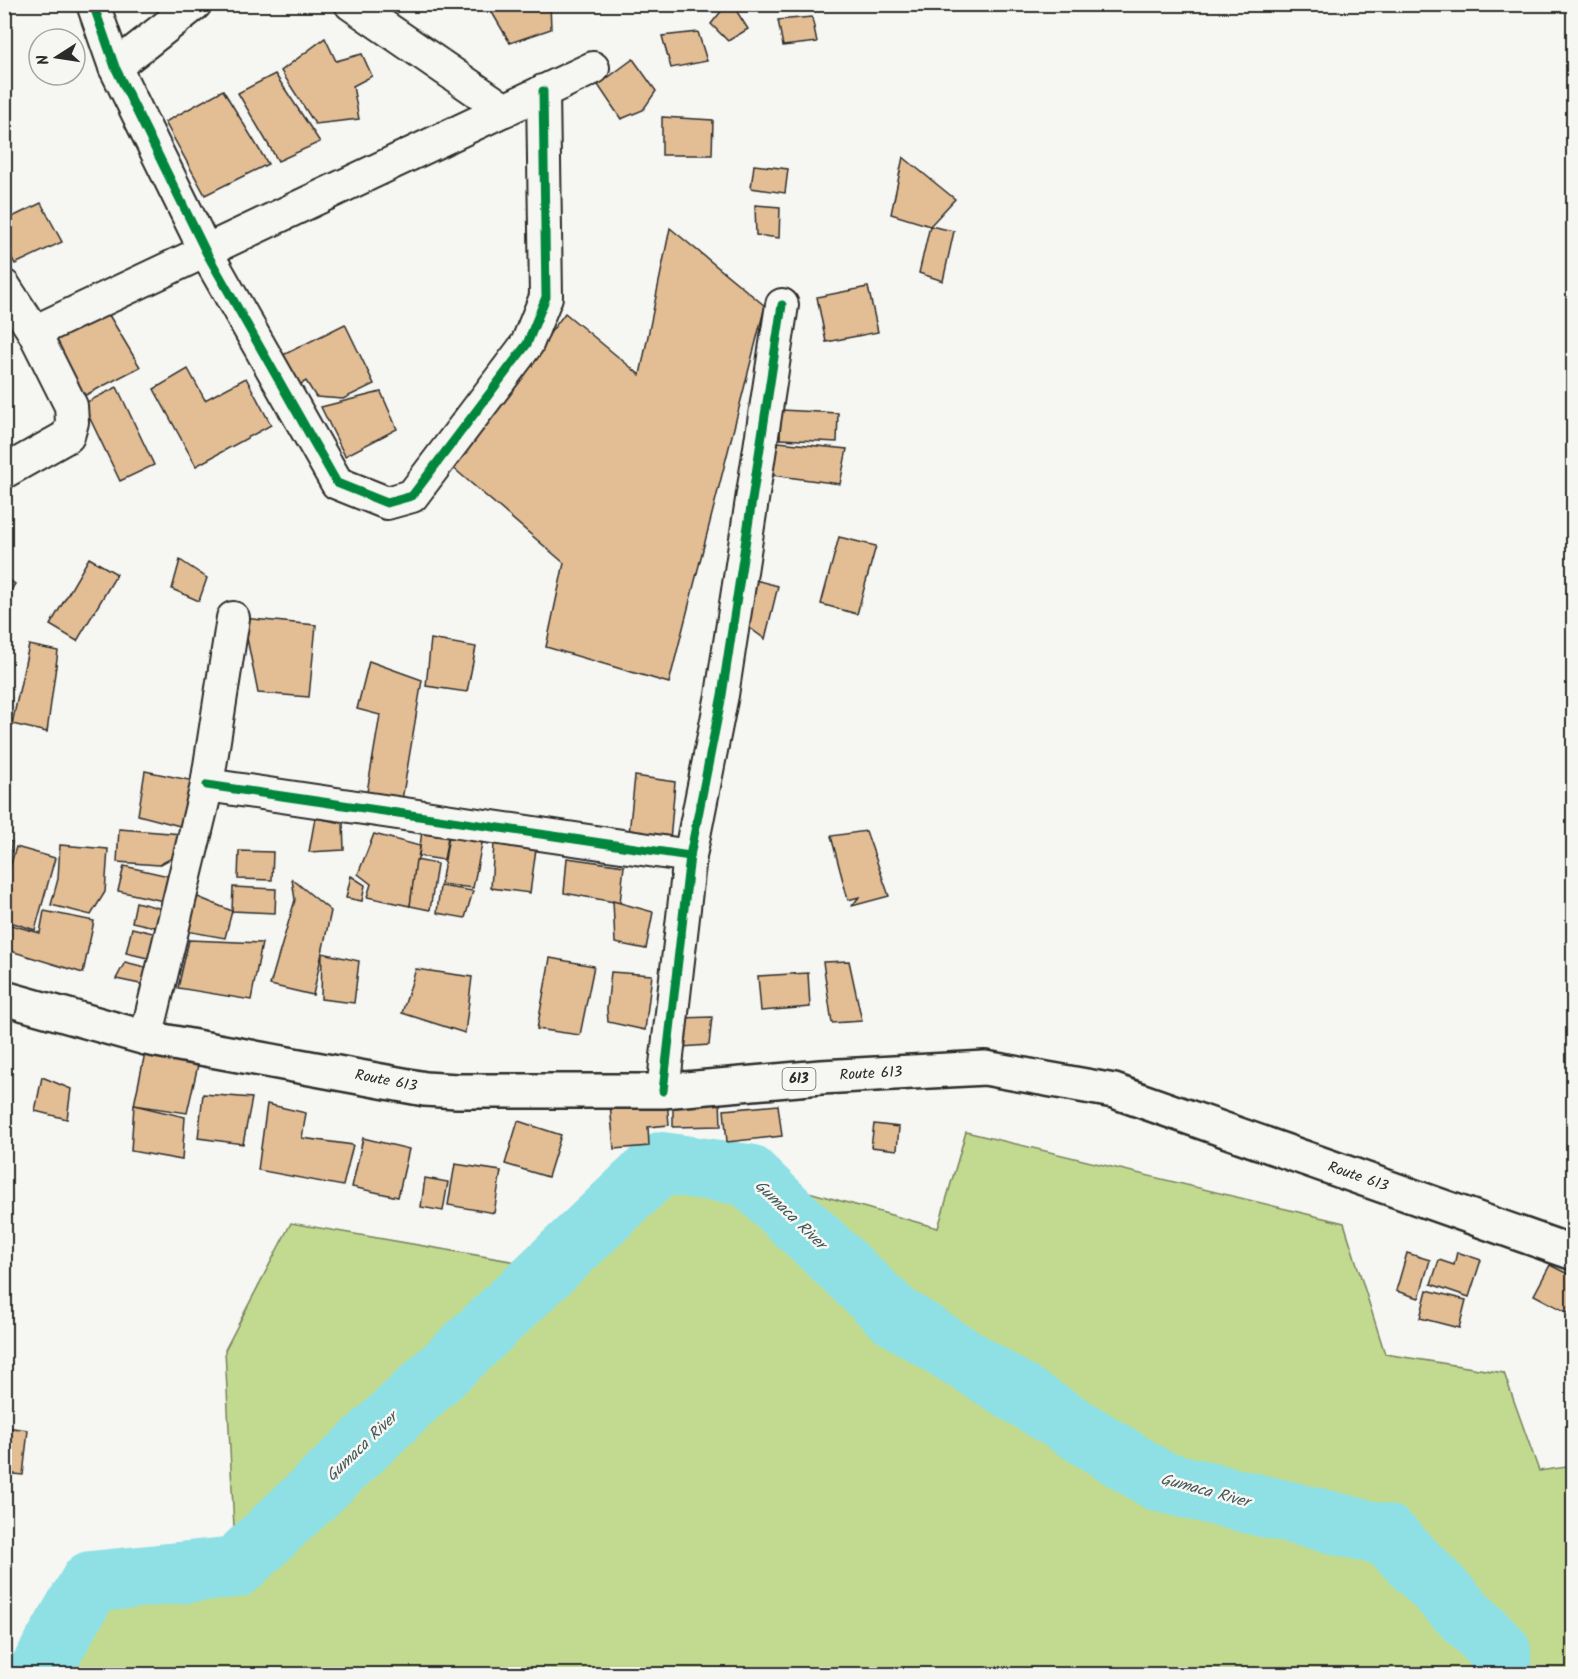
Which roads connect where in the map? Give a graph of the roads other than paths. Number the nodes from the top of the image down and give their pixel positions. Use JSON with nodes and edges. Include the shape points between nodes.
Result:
{"nodes":[{"id":1,"x":93,"y":4,"type":"edge"},
{"id":2,"x":195,"y":4,"type":"edge"},
{"id":3,"x":351,"y":4,"type":"edge"},
{"id":4,"x":115,"y":67,"type":"junction"},
{"id":5,"x":593,"y":68,"type":"dead end"},
{"id":6,"x":543,"y":92,"type":"junction"},
{"id":7,"x":505,"y":110,"type":"junction"},
{"id":8,"x":206,"y":252,"type":"junction"},
{"id":9,"x":4,"y":286,"type":"edge"},
{"id":10,"x":782,"y":305,"type":"dead end"},
{"id":11,"x":34,"y":332,"type":"junction"},
{"id":12,"x":4,"y":472,"type":"edge"},
{"id":13,"x":233,"y":618,"type":"dead end"},
{"id":14,"x":207,"y":785,"type":"junction"},
{"id":15,"x":690,"y":856,"type":"junction"},
{"id":16,"x":6,"y":1005,"type":"edge"},
{"id":17,"x":146,"y":1038,"type":"junction"},
{"id":18,"x":663,"y":1090,"type":"junction"},
{"id":19,"x":1574,"y":1253,"type":"edge"}],
"edges":[{"from":1,"to":4,"type":"street"},
{"from":2,"to":4,"type":"street"},
{"from":3,"to":7,"type":"street"},
{"from":4,"to":8,"type":"street"},
{"from":5,"to":6,"type":"street"},
{"from":6,"to":7,"type":"street"},
{"from":6,"to":8,"type":"street","via":[[546,297],[527,344],[411,496],[387,503],[337,483]]},
{"from":7,"to":8,"type":"street"},
{"from":8,"to":11,"type":"street"},
{"from":9,"to":11,"type":"street"},
{"from":10,"to":15,"type":"street","via":[[722,695]]},
{"from":11,"to":12,"type":"street","via":[[71,406],[72,422],[68,436]]},
{"from":13,"to":14,"type":"street"},
{"from":14,"to":15,"type":"street"},
{"from":14,"to":17,"type":"street"},
{"from":15,"to":18,"type":"street"},
{"from":16,"to":17,"type":"main road","name":"Route 613","number":"613"},
{"from":17,"to":18,"type":"main road","name":"Route 613","number":"613","via":[[425,1089]]},
{"from":18,"to":19,"type":"main road","name":"Route 613","number":"613","via":[[985,1068],[1114,1091]]}]}
